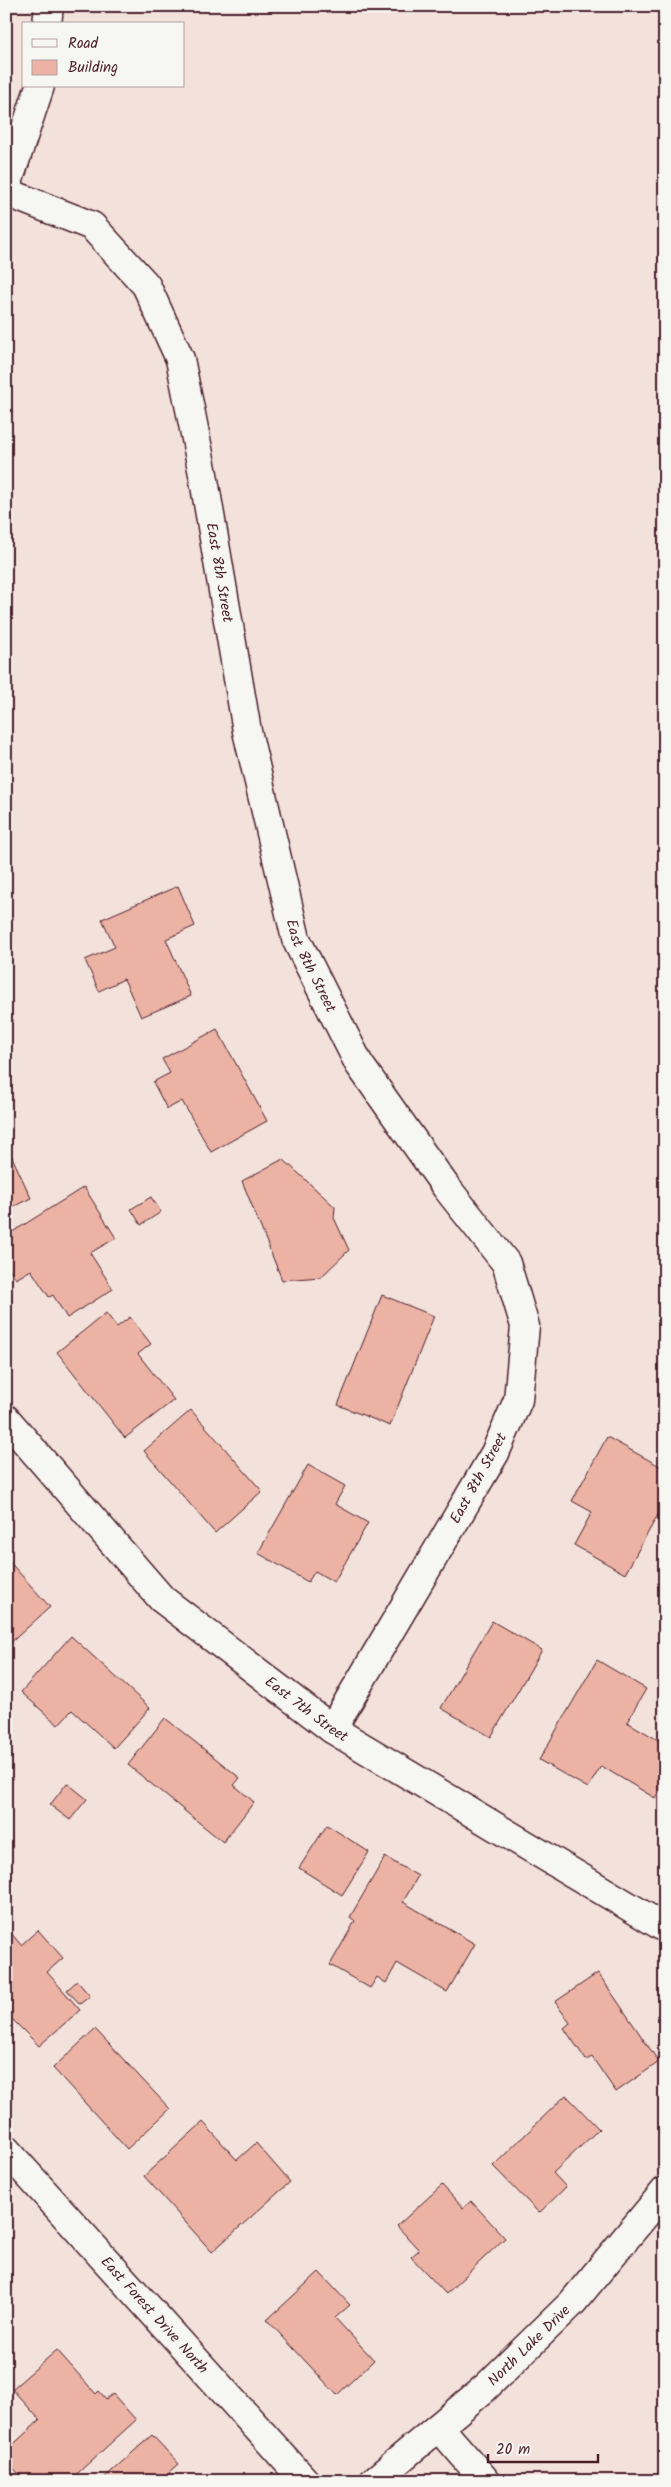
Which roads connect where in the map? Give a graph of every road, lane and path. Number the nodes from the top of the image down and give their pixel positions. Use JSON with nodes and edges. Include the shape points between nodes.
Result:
{"nodes":[{"id":1,"x":49,"y":6,"type":"edge"},
{"id":2,"x":47,"y":22,"type":"edge"},
{"id":3,"x":39,"y":88,"type":"edge"},
{"id":4,"x":6,"y":188,"type":"edge"},
{"id":5,"x":6,"y":192,"type":"edge"},
{"id":6,"x":6,"y":1420,"type":"edge"},
{"id":7,"x":332,"y":1729,"type":"junction"},
{"id":8,"x":665,"y":1928,"type":"edge"},
{"id":9,"x":6,"y":2150,"type":"edge"},
{"id":10,"x":665,"y":2191,"type":"edge"},
{"id":11,"x":439,"y":2427,"type":"junction"},
{"id":12,"x":305,"y":2481,"type":"edge"},
{"id":13,"x":374,"y":2481,"type":"edge"},
{"id":14,"x":486,"y":2481,"type":"edge"}],
"edges":[{"from":1,"to":2,"type":"street"},
{"from":3,"to":4,"type":"street"},
{"from":5,"to":7,"type":"street","name":"East 8th Street","via":[[92,226],[146,285],[180,359],[247,731],[296,939],[359,1064],[446,1187],[506,1263],[525,1326],[518,1400],[495,1454]]},
{"from":6,"to":7,"type":"street","name":"East 7th Street","via":[[162,1599]]},
{"from":7,"to":8,"type":"street","name":"East 7th Street"},
{"from":9,"to":12,"type":"street","name":"East Forest Drive North"},
{"from":10,"to":11,"type":"street","name":"North Lake Drive","via":[[572,2303],[485,2388]]},
{"from":11,"to":13,"type":"street","name":"North Lake Drive"},
{"from":11,"to":14,"type":"street"}]}
